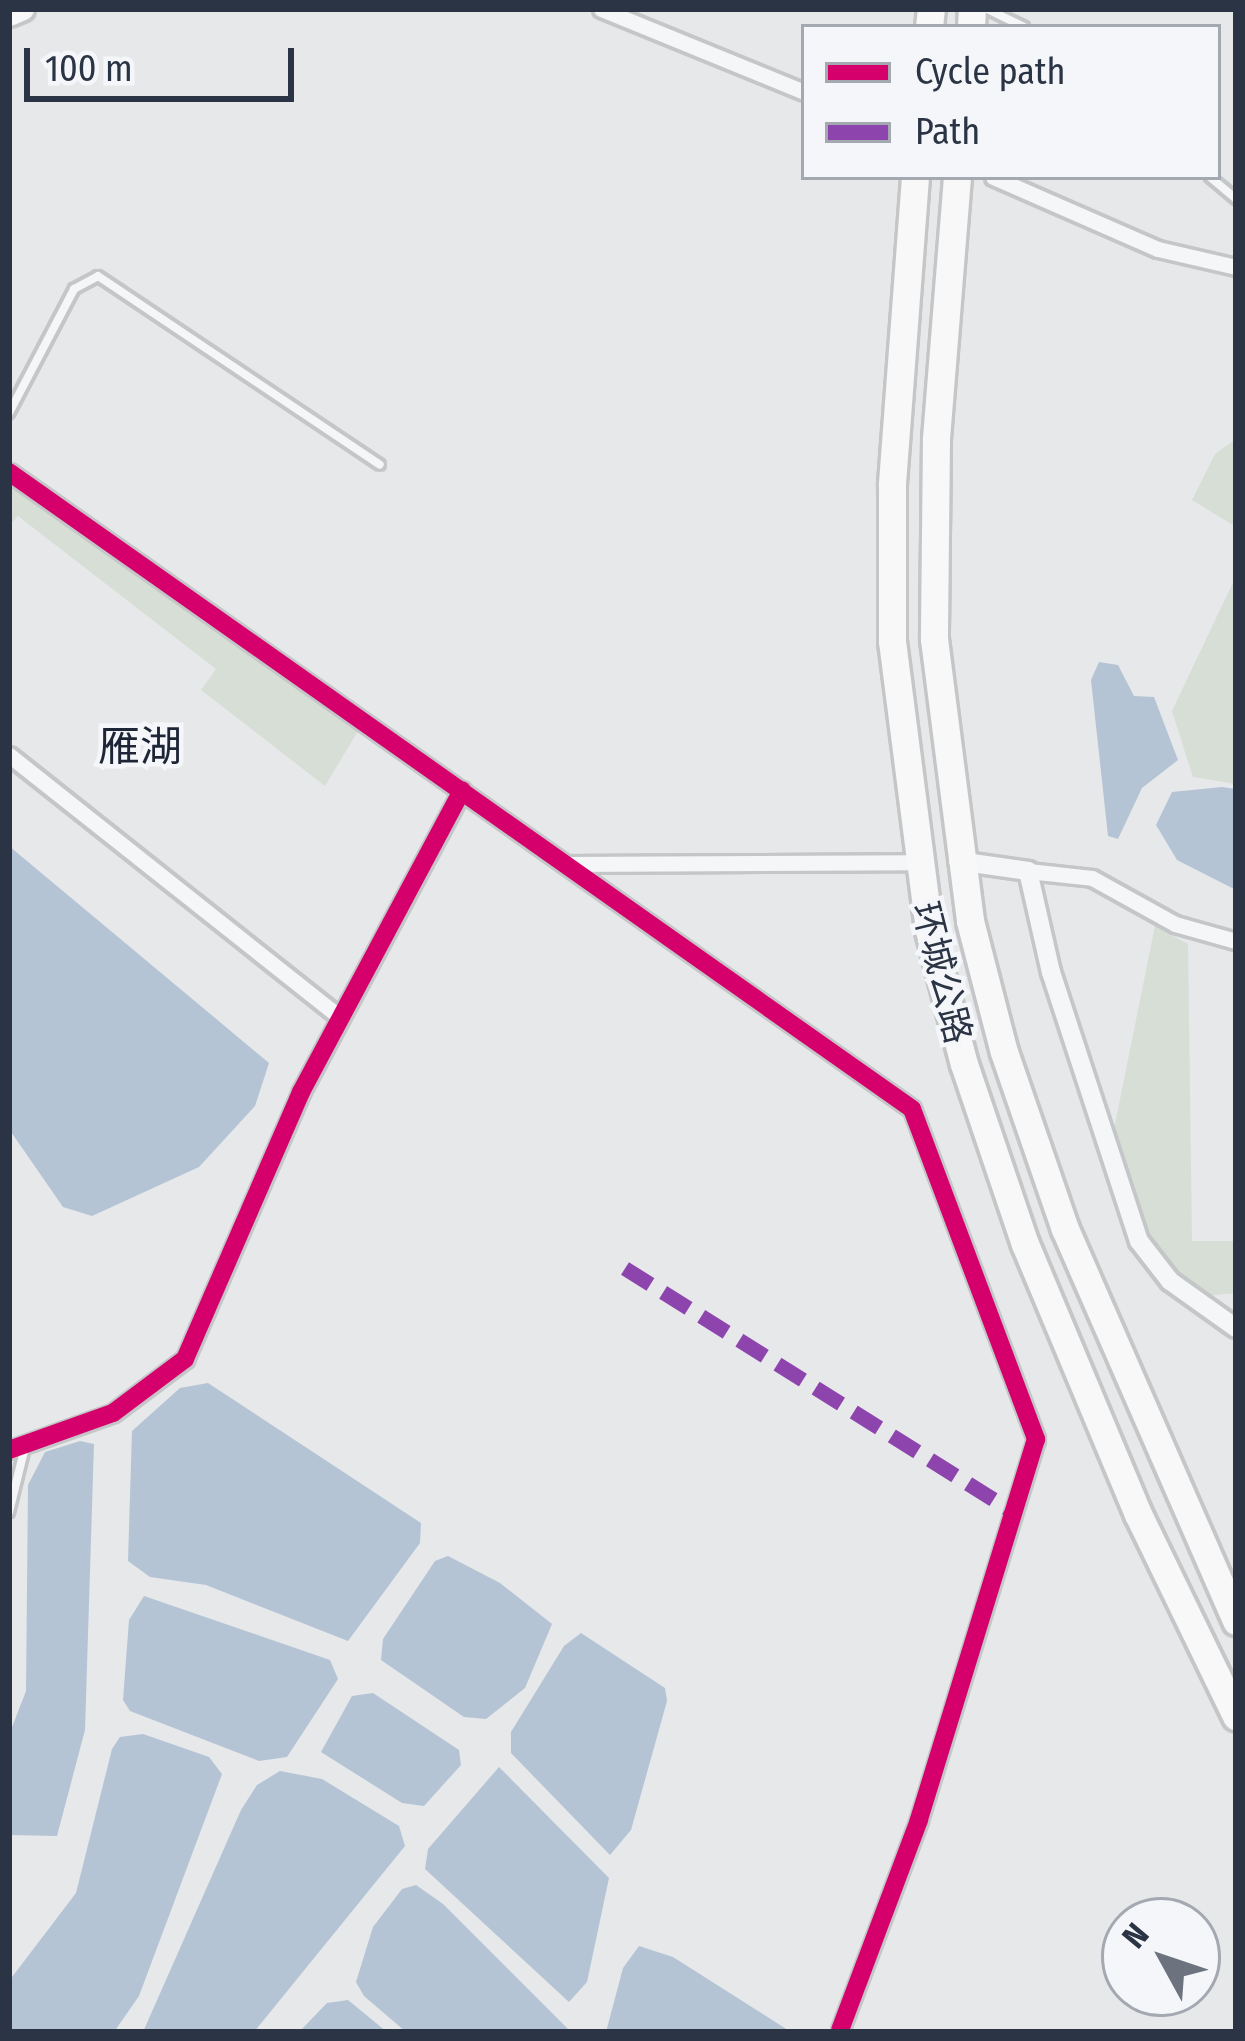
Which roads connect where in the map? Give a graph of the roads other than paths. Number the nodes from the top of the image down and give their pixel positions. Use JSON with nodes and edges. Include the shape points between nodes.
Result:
{"nodes":[{"id":1,"x":23,"y":9,"type":"edge"},
{"id":2,"x":602,"y":9,"type":"edge"},
{"id":3,"x":987,"y":9,"type":"edge"},
{"id":4,"x":9,"y":16,"type":"edge"},
{"id":5,"x":1018,"y":24,"type":"edge"},
{"id":6,"x":801,"y":91,"type":"edge"},
{"id":7,"x":915,"y":180,"type":"edge"},
{"id":8,"x":957,"y":180,"type":"edge"},
{"id":9,"x":1000,"y":180,"type":"edge"},
{"id":10,"x":1236,"y":267,"type":"edge"},
{"id":11,"x":9,"y":413,"type":"edge"},
{"id":12,"x":380,"y":465,"type":"dead end"},
{"id":13,"x":9,"y":472,"type":"edge"},
{"id":14,"x":9,"y":755,"type":"edge"},
{"id":15,"x":462,"y":790,"type":"junction"},
{"id":16,"x":958,"y":861,"type":"junction"},
{"id":17,"x":916,"y":862,"type":"junction"},
{"id":18,"x":565,"y":864,"type":"junction"},
{"id":19,"x":1028,"y":871,"type":"junction"},
{"id":20,"x":1236,"y":941,"type":"edge"},
{"id":21,"x":340,"y":1017,"type":"junction"},
{"id":22,"x":1236,"y":1328,"type":"edge"},
{"id":23,"x":17,"y":1449,"type":"edge"},
{"id":24,"x":9,"y":1512,"type":"edge"},
{"id":25,"x":1236,"y":1621,"type":"edge"},
{"id":26,"x":1236,"y":1716,"type":"edge"},
{"id":27,"x":840,"y":2030,"type":"edge"}],
"edges":[{"from":1,"to":4,"type":"main road"},
{"from":2,"to":6,"type":"street"},
{"from":3,"to":5,"type":"lane"},
{"from":7,"to":17,"type":"highway","name":"环城公路","via":[[891,538],[896,715]]},
{"from":8,"to":16,"type":"highway","name":"环城公路","via":[[933,538],[938,711]]},
{"from":9,"to":10,"type":"street","via":[[1158,249]]},
{"from":11,"to":12,"type":"lane","via":[[74,289],[98,276]]},
{"from":13,"to":15,"type":"street"},
{"from":14,"to":21,"type":"street"},
{"from":15,"to":18,"type":"street"},
{"from":15,"to":21,"type":"street"},
{"from":16,"to":19,"type":"street"},
{"from":16,"to":25,"type":"highway","name":"环城公路","via":[[990,1006],[1065,1229]]},
{"from":17,"to":18,"type":"street"},
{"from":17,"to":26,"type":"highway","name":"环城公路","via":[[950,1018],[1025,1244],[1138,1514]]},
{"from":18,"to":27,"type":"street","via":[[909,1103],[1036,1439],[919,1820]]},
{"from":19,"to":20,"type":"street","via":[[1092,878],[1175,924]]},
{"from":19,"to":22,"type":"street","via":[[1051,972],[1139,1241],[1170,1281]]},
{"from":21,"to":23,"type":"street","via":[[184,1359],[113,1413]]},
{"from":23,"to":24,"type":"lane"}]}
